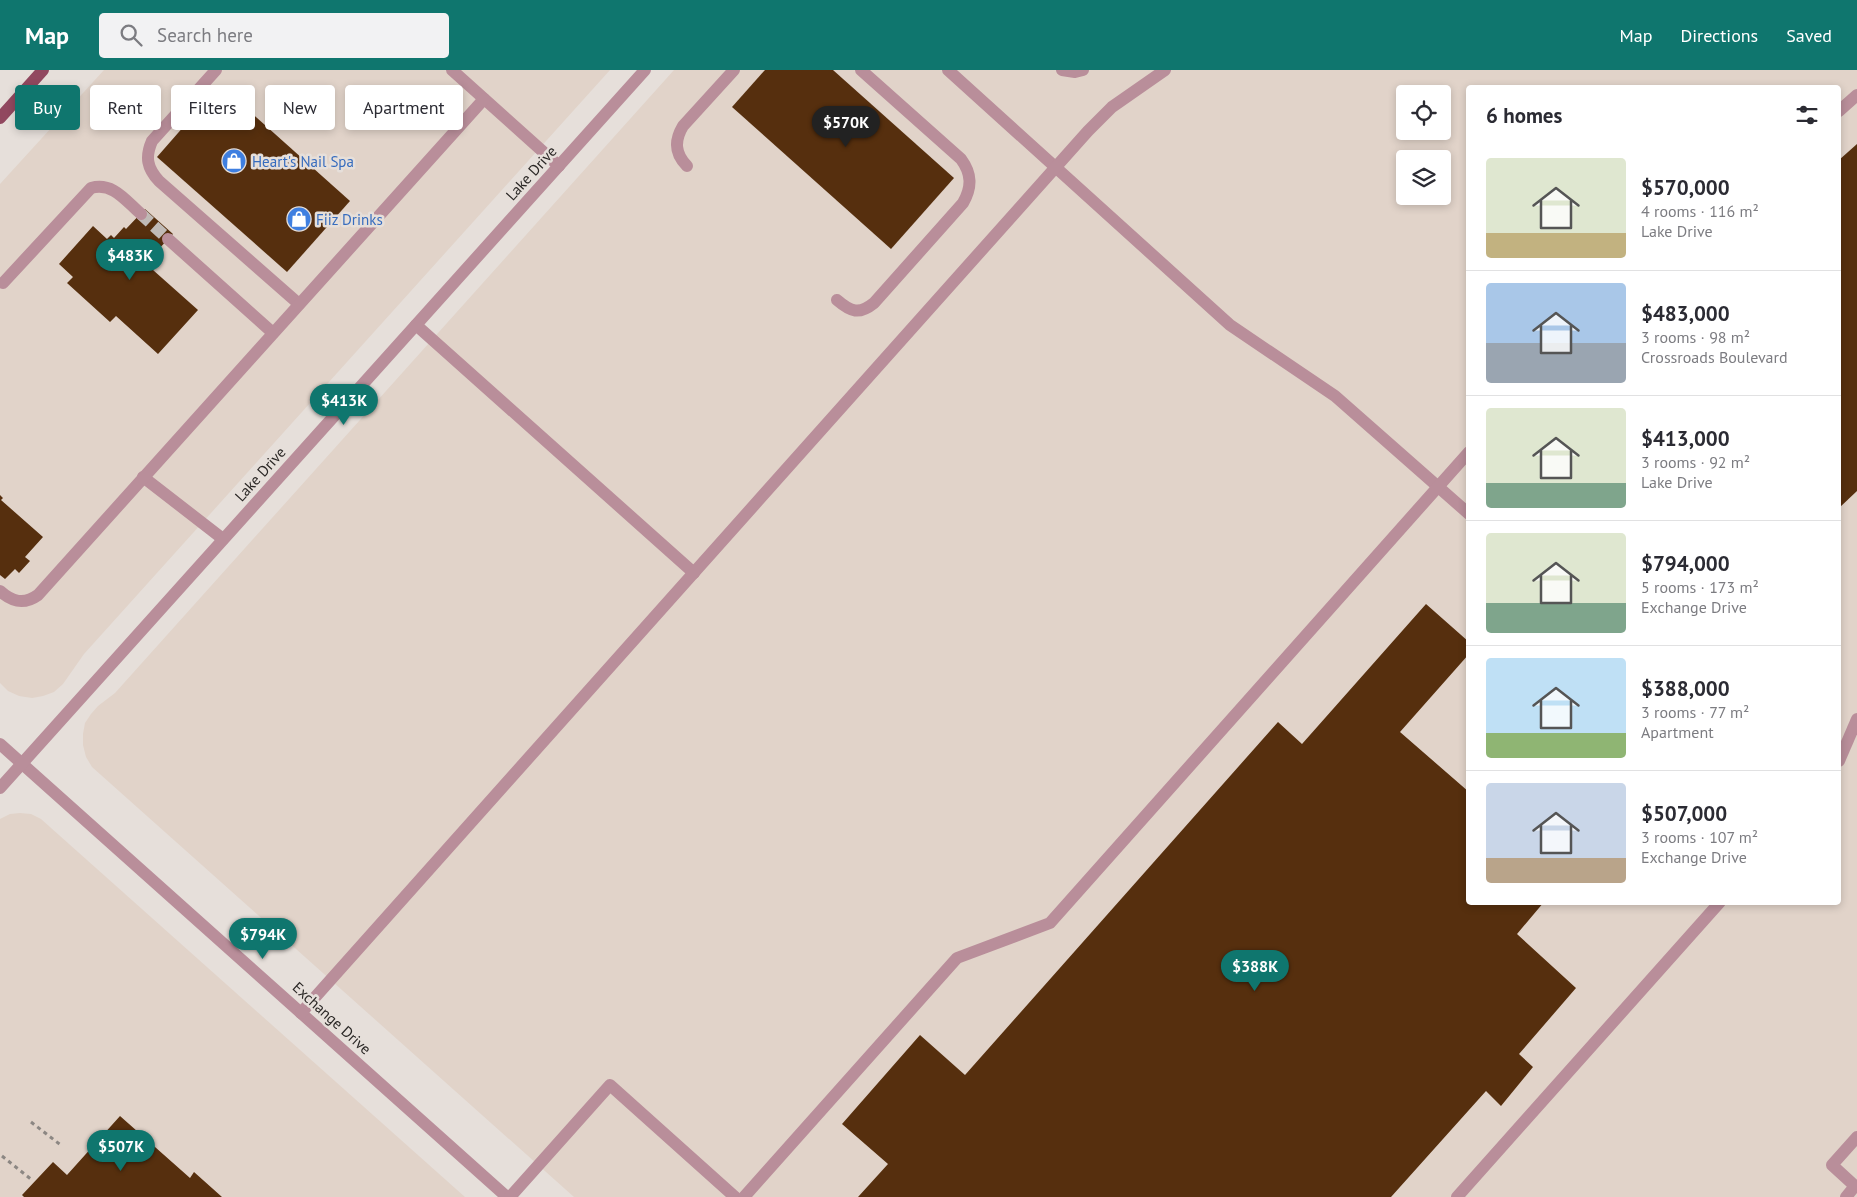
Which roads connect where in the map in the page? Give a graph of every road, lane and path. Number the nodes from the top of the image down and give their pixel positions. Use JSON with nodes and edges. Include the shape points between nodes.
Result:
{"nodes":[{"id":1,"x":43,"y":70,"type":"edge"},
{"id":2,"x":216,"y":70,"type":"edge"},
{"id":3,"x":452,"y":70,"type":"edge"},
{"id":4,"x":645,"y":70,"type":"edge"},
{"id":5,"x":734,"y":70,"type":"edge"},
{"id":6,"x":861,"y":70,"type":"edge"},
{"id":7,"x":948,"y":70,"type":"edge"},
{"id":8,"x":1062,"y":70,"type":"edge"},
{"id":9,"x":1082,"y":70,"type":"edge"},
{"id":10,"x":1165,"y":70,"type":"edge"},
{"id":11,"x":1857,"y":95,"type":"edge"},
{"id":12,"x":484,"y":99,"type":"junction"},
{"id":13,"x":1841,"y":109,"type":"edge"},
{"id":14,"x":0,"y":118,"type":"edge"},
{"id":15,"x":559,"y":166,"type":"junction"},
{"id":16,"x":687,"y":166,"type":"dead end"},
{"id":17,"x":1055,"y":167,"type":"junction"},
{"id":18,"x":141,"y":214,"type":"tunnel mouth"},
{"id":19,"x":168,"y":238,"type":"tunnel mouth"},
{"id":20,"x":3,"y":283,"type":"dead end"},
{"id":21,"x":837,"y":300,"type":"dead end"},
{"id":22,"x":299,"y":304,"type":"junction"},
{"id":23,"x":416,"y":325,"type":"junction"},
{"id":24,"x":273,"y":332,"type":"junction"},
{"id":25,"x":1466,"y":455,"type":"edge"},
{"id":26,"x":143,"y":477,"type":"junction"},
{"id":27,"x":1438,"y":487,"type":"junction"},
{"id":28,"x":1466,"y":511,"type":"edge"},
{"id":29,"x":223,"y":539,"type":"junction"},
{"id":30,"x":694,"y":572,"type":"junction"},
{"id":31,"x":0,"y":591,"type":"edge"},
{"id":32,"x":1857,"y":719,"type":"edge"},
{"id":33,"x":0,"y":744,"type":"edge"},
{"id":34,"x":1841,"y":756,"type":"edge"},
{"id":35,"x":22,"y":763,"type":"junction"},
{"id":36,"x":0,"y":788,"type":"edge"},
{"id":37,"x":1717,"y":905,"type":"edge"},
{"id":38,"x":301,"y":1013,"type":"junction"},
{"id":39,"x":31,"y":1122,"type":"dead end"},
{"id":40,"x":1857,"y":1137,"type":"edge"},
{"id":41,"x":62,"y":1146,"type":"dead end"},
{"id":42,"x":2,"y":1156,"type":"dead end"},
{"id":43,"x":32,"y":1180,"type":"dead end"},
{"id":44,"x":509,"y":1197,"type":"edge"},
{"id":45,"x":735,"y":1197,"type":"edge"},
{"id":46,"x":744,"y":1197,"type":"edge"},
{"id":47,"x":1457,"y":1197,"type":"edge"},
{"id":48,"x":1846,"y":1197,"type":"edge"}],
"edges":[{"from":1,"to":14,"type":"main road"},
{"from":2,"to":22,"type":"street","via":[[152,141],[147,162],[159,181]]},
{"from":3,"to":12,"type":"street"},
{"from":4,"to":15,"type":"street","name":"Lake Drive"},
{"from":5,"to":16,"type":"street","via":[[678,135],[677,152]]},
{"from":6,"to":21,"type":"street","via":[[961,159],[967,166],[970,185],[963,203],[874,303],[853,311]]},
{"from":7,"to":17,"type":"street"},
{"from":8,"to":9,"type":"street"},
{"from":10,"to":17,"type":"street","via":[[1112,107]]},
{"from":11,"to":13,"type":"street"},
{"from":12,"to":15,"type":"street"},
{"from":12,"to":22,"type":"street"},
{"from":15,"to":23,"type":"street","name":"Lake Drive"},
{"from":17,"to":27,"type":"street","via":[[1230,325],[1335,396]]},
{"from":17,"to":30,"type":"street"},
{"from":18,"to":20,"type":"street","via":[[108,186],[91,188]]},
{"from":19,"to":24,"type":"street"},
{"from":22,"to":24,"type":"street"},
{"from":23,"to":29,"type":"street","name":"Lake Drive"},
{"from":23,"to":30,"type":"street"},
{"from":24,"to":26,"type":"street"},
{"from":25,"to":27,"type":"street"},
{"from":26,"to":29,"type":"street"},
{"from":26,"to":31,"type":"street","via":[[38,595],[18,601]]},
{"from":27,"to":28,"type":"street"},
{"from":27,"to":46,"type":"street","via":[[1050,923],[957,958]]},
{"from":29,"to":35,"type":"street","name":"Lake Drive"},
{"from":30,"to":38,"type":"street"},
{"from":32,"to":34,"type":"street"},
{"from":33,"to":35,"type":"street","name":"Exchange Drive"},
{"from":35,"to":36,"type":"street","name":"Lake Drive"},
{"from":35,"to":38,"type":"street","name":"Exchange Drive"},
{"from":37,"to":47,"type":"street"},
{"from":38,"to":44,"type":"street","name":"Exchange Drive"},
{"from":39,"to":41,"type":"path"},
{"from":40,"to":48,"type":"street","via":[[1832,1165],[1855,1186]]},
{"from":42,"to":43,"type":"path"},
{"from":44,"to":45,"type":"street","via":[[610,1085]]}]}
